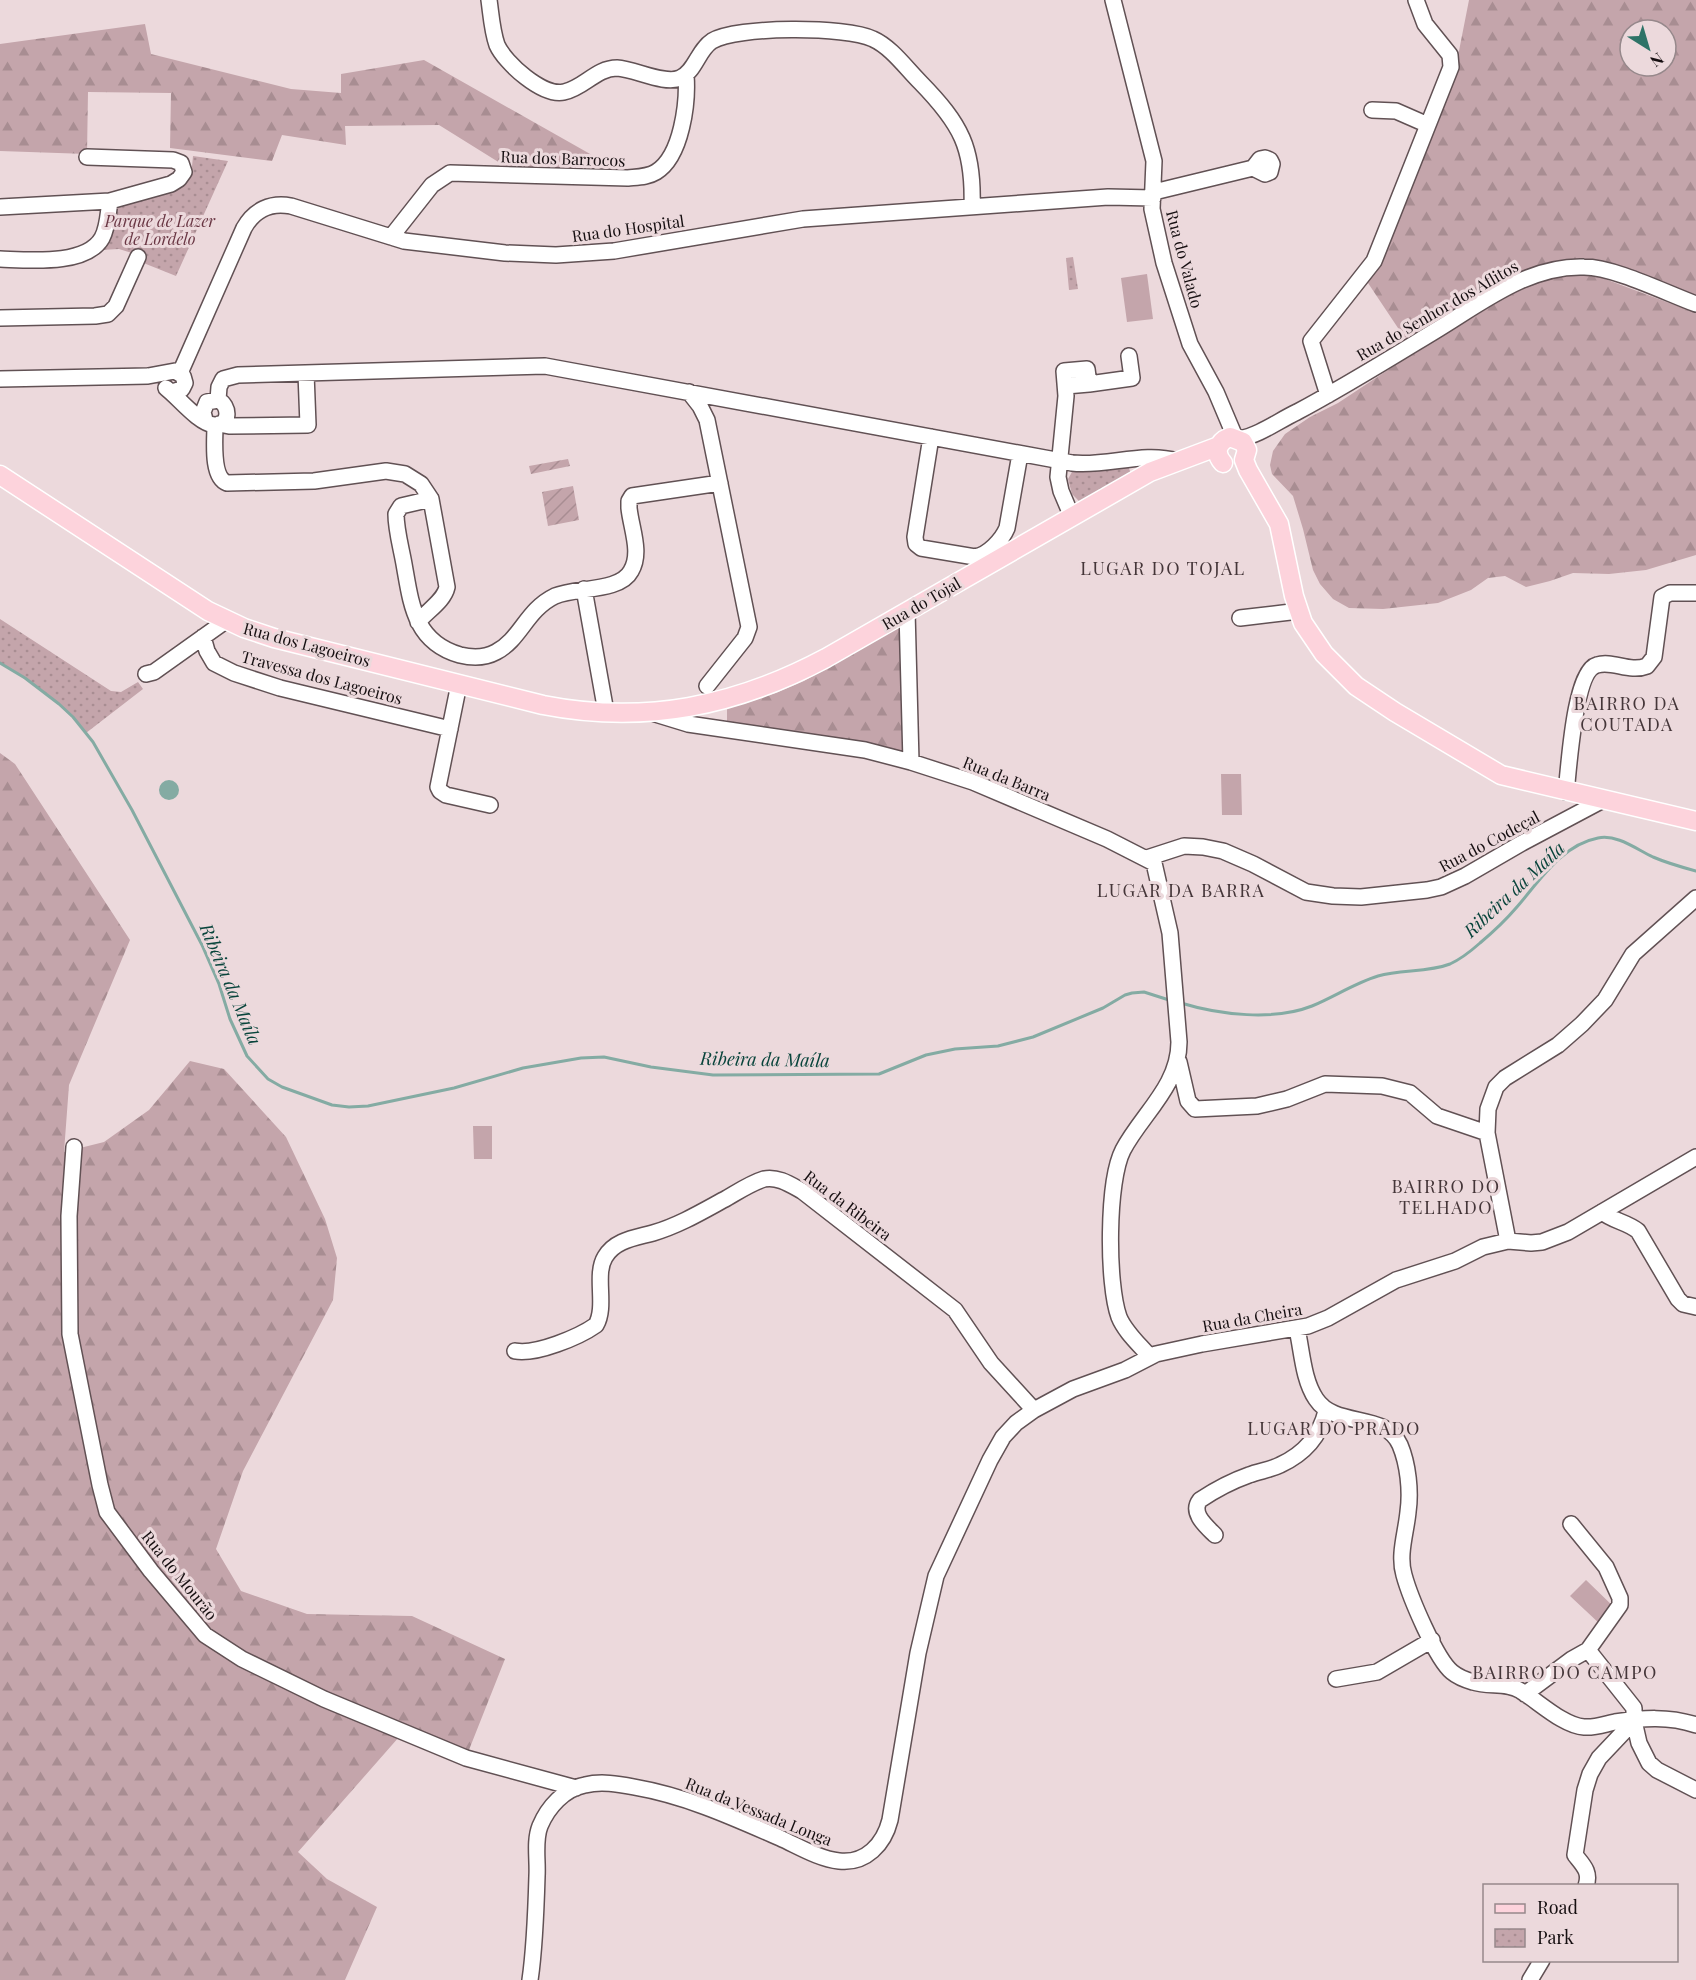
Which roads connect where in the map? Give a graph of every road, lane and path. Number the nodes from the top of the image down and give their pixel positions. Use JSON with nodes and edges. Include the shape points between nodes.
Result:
{"nodes":[{"id":1,"x":489,"y":0,"type":"edge"},
{"id":2,"x":1113,"y":0,"type":"edge"},
{"id":3,"x":1416,"y":0,"type":"edge"},
{"id":4,"x":686,"y":75,"type":"junction"},
{"id":5,"x":1372,"y":110,"type":"dead end"},
{"id":6,"x":1428,"y":125,"type":"junction"},
{"id":7,"x":87,"y":157,"type":"dead end"},
{"id":8,"x":1253,"y":168,"type":"dead end"},
{"id":9,"x":1153,"y":195,"type":"junction"},
{"id":10,"x":110,"y":201,"type":"junction"},
{"id":11,"x":0,"y":207,"type":"edge"},
{"id":12,"x":972,"y":207,"type":"junction"},
{"id":13,"x":391,"y":237,"type":"junction"},
{"id":14,"x":138,"y":257,"type":"dead end"},
{"id":15,"x":0,"y":259,"type":"edge"},
{"id":16,"x":1696,"y":304,"type":"edge"},
{"id":17,"x":0,"y":318,"type":"edge"},
{"id":18,"x":1129,"y":356,"type":"dead end"},
{"id":19,"x":306,"y":373,"type":"junction"},
{"id":20,"x":0,"y":379,"type":"edge"},
{"id":21,"x":173,"y":382,"type":"junction"},
{"id":22,"x":689,"y":392,"type":"junction"},
{"id":23,"x":1328,"y":395,"type":"junction"},
{"id":24,"x":212,"y":415,"type":"junction"},
{"id":25,"x":931,"y":437,"type":"junction"},
{"id":26,"x":1232,"y":451,"type":"junction"},
{"id":27,"x":1020,"y":454,"type":"junction"},
{"id":28,"x":1059,"y":461,"type":"junction"},
{"id":29,"x":1177,"y":461,"type":"junction"},
{"id":30,"x":0,"y":475,"type":"edge"},
{"id":31,"x":720,"y":483,"type":"junction"},
{"id":32,"x":431,"y":500,"type":"junction"},
{"id":33,"x":1072,"y":517,"type":"junction"},
{"id":34,"x":584,"y":589,"type":"junction"},
{"id":35,"x":1696,"y":593,"type":"edge"},
{"id":36,"x":907,"y":611,"type":"junction"},
{"id":37,"x":1299,"y":611,"type":"junction"},
{"id":38,"x":1240,"y":618,"type":"dead end"},
{"id":39,"x":227,"y":620,"type":"junction"},
{"id":40,"x":418,"y":622,"type":"junction"},
{"id":41,"x":203,"y":637,"type":"junction"},
{"id":42,"x":146,"y":674,"type":"dead end"},
{"id":43,"x":459,"y":684,"type":"junction"},
{"id":44,"x":707,"y":698,"type":"junction"},
{"id":45,"x":606,"y":712,"type":"junction"},
{"id":46,"x":652,"y":713,"type":"junction"},
{"id":47,"x":705,"y":726,"type":"junction"},
{"id":48,"x":450,"y":729,"type":"junction"},
{"id":49,"x":911,"y":762,"type":"junction"},
{"id":50,"x":1566,"y":792,"type":"junction"},
{"id":51,"x":1603,"y":800,"type":"junction"},
{"id":52,"x":490,"y":805,"type":"dead end"},
{"id":53,"x":1696,"y":821,"type":"edge"},
{"id":54,"x":1147,"y":858,"type":"junction"},
{"id":55,"x":1696,"y":898,"type":"edge"},
{"id":56,"x":1178,"y":1058,"type":"junction"},
{"id":57,"x":1487,"y":1133,"type":"junction"},
{"id":58,"x":74,"y":1147,"type":"dead end"},
{"id":59,"x":1696,"y":1157,"type":"edge"},
{"id":60,"x":1602,"y":1212,"type":"junction"},
{"id":61,"x":1508,"y":1241,"type":"junction"},
{"id":62,"x":1696,"y":1307,"type":"edge"},
{"id":63,"x":1297,"y":1329,"type":"junction"},
{"id":64,"x":515,"y":1351,"type":"dead end"},
{"id":65,"x":1150,"y":1357,"type":"junction"},
{"id":66,"x":1034,"y":1410,"type":"junction"},
{"id":67,"x":1326,"y":1411,"type":"junction"},
{"id":68,"x":1571,"y":1524,"type":"dead end"},
{"id":69,"x":1215,"y":1535,"type":"dead end"},
{"id":70,"x":1432,"y":1640,"type":"junction"},
{"id":71,"x":1588,"y":1650,"type":"junction"},
{"id":72,"x":1336,"y":1679,"type":"dead end"},
{"id":73,"x":1525,"y":1694,"type":"junction"},
{"id":74,"x":1634,"y":1721,"type":"junction"},
{"id":75,"x":1696,"y":1725,"type":"edge"},
{"id":76,"x":576,"y":1788,"type":"junction"},
{"id":77,"x":1696,"y":1790,"type":"edge"},
{"id":78,"x":1588,"y":1884,"type":"edge"},
{"id":79,"x":1541,"y":1962,"type":"edge"},
{"id":80,"x":530,"y":1980,"type":"edge"},
{"id":81,"x":1530,"y":1980,"type":"edge"}],
"edges":[{"from":1,"to":4,"type":"street","via":[[495,40],[501,52],[521,72],[551,92],[570,91],[610,69],[670,80]]},
{"from":2,"to":9,"type":"street","name":"Rua do Valado","via":[[1154,161]]},
{"from":3,"to":6,"type":"street","via":[[1425,24],[1452,60]]},
{"from":4,"to":12,"type":"street","via":[[703,49],[725,36],[805,29],[872,38],[936,99],[963,137],[972,167]]},
{"from":4,"to":13,"type":"street","name":"Rua dos Barrocos","via":[[686,105],[680,131],[668,159],[655,172],[628,178],[450,173],[432,185]]},
{"from":5,"to":6,"type":"street","via":[[1396,111]]},
{"from":6,"to":23,"type":"street","via":[[1374,261],[1311,341]]},
{"from":7,"to":10,"type":"street","via":[[173,160],[183,165],[183,174],[174,183]]},
{"from":8,"to":9,"type":"street","name":"Rua do Hospital"},
{"from":9,"to":12,"type":"street","name":"Rua do Hospital"},
{"from":9,"to":26,"type":"street","name":"Rua do Valado","via":[[1161,250],[1188,338],[1216,392]]},
{"from":10,"to":11,"type":"street"},
{"from":10,"to":15,"type":"street","via":[[102,238],[87,253],[67,258]]},
{"from":12,"to":13,"type":"street","name":"Rua do Hospital","via":[[803,219],[622,250],[576,254],[505,253]]},
{"from":13,"to":21,"type":"street","name":"Rua do Hospital","via":[[291,206],[277,204],[258,211],[244,228]]},
{"from":14,"to":17,"type":"street","via":[[116,306],[108,314]]},
{"from":16,"to":23,"type":"street","name":"Rua do Senhor dos Aflitos","via":[[1599,268],[1546,271],[1518,282]]},
{"from":18,"to":28,"type":"street","via":[[1132,378],[1089,384],[1087,369],[1064,371]]},
{"from":19,"to":22,"type":"street","via":[[540,366]]},
{"from":19,"to":24,"type":"street","via":[[227,377],[221,382]]},
{"from":19,"to":24,"type":"street","via":[[308,425],[229,426]]},
{"from":20,"to":21,"type":"street","via":[[148,376]]},
{"from":21,"to":24,"type":"street","via":[[184,406]]},
{"from":22,"to":25,"type":"street"},
{"from":22,"to":31,"type":"street","via":[[705,417]]},
{"from":23,"to":26,"type":"street","name":"Rua do Senhor dos Aflitos"},
{"from":24,"to":32,"type":"street","via":[[217,475],[223,482],[314,481],[391,471],[414,479]]},
{"from":25,"to":27,"type":"street"},
{"from":25,"to":27,"type":"street","via":[[915,537],[921,548],[975,557],[988,551],[1007,528]]},
{"from":26,"to":29,"type":"main road","name":"Rua do Tojal"},
{"from":26,"to":37,"type":"main road","via":[[1279,524]]},
{"from":27,"to":28,"type":"street"},
{"from":28,"to":29,"type":"street","via":[[1086,464],[1158,457]]},
{"from":28,"to":33,"type":"street","via":[[1059,484]]},
{"from":29,"to":33,"type":"main road","name":"Rua do Tojal"},
{"from":30,"to":39,"type":"main road","name":"Rua dos Lagoeiros"},
{"from":31,"to":34,"type":"street","via":[[632,496],[628,505],[636,556],[632,570],[617,583]]},
{"from":31,"to":44,"type":"street","via":[[749,631]]},
{"from":32,"to":40,"type":"street","via":[[447,587],[442,598]]},
{"from":32,"to":40,"type":"street","via":[[401,506],[396,514],[411,608]]},
{"from":33,"to":36,"type":"main road","name":"Rua do Tojal"},
{"from":34,"to":40,"type":"street","via":[[543,603],[505,646],[483,657],[447,650]]},
{"from":34,"to":45,"type":"street"},
{"from":35,"to":50,"type":"street","via":[[1671,592],[1662,597],[1654,657],[1647,666],[1633,669],[1598,664],[1588,671],[1577,701]]},
{"from":36,"to":44,"type":"main road","name":"Rua do Tojal","via":[[791,676],[753,690]]},
{"from":36,"to":49,"type":"street"},
{"from":37,"to":38,"type":"street"},
{"from":37,"to":50,"type":"main road","via":[[1318,646],[1362,691],[1493,771]]},
{"from":39,"to":41,"type":"street"},
{"from":39,"to":43,"type":"main road","name":"Rua dos Lagoeiros","via":[[268,636]]},
{"from":41,"to":42,"type":"street"},
{"from":41,"to":48,"type":"street","name":"Travessa dos Lagoeiros","via":[[214,663],[234,673]]},
{"from":43,"to":45,"type":"main road","name":"Rua dos Lagoeiros","via":[[553,707]]},
{"from":43,"to":48,"type":"street"},
{"from":44,"to":46,"type":"main road","name":"Rua do Tojal","via":[[672,711]]},
{"from":44,"to":47,"type":"street"},
{"from":45,"to":46,"type":"main road","name":"Rua dos Lagoeiros"},
{"from":46,"to":47,"type":"street","name":"Rua da Barra"},
{"from":47,"to":49,"type":"street","name":"Rua da Barra","via":[[865,750]]},
{"from":48,"to":52,"type":"street","via":[[439,789],[446,795]]},
{"from":49,"to":54,"type":"street","name":"Rua da Barra","via":[[973,782]]},
{"from":50,"to":51,"type":"main road"},
{"from":51,"to":53,"type":"main road"},
{"from":51,"to":54,"type":"street","name":"Rua do Codeçal","via":[[1465,876],[1427,890],[1353,897],[1306,892],[1253,864],[1203,847],[1184,846]]},
{"from":54,"to":56,"type":"street","via":[[1154,863],[1159,878],[1170,933]]},
{"from":55,"to":57,"type":"street","via":[[1633,954],[1605,1000],[1582,1024],[1558,1045],[1498,1084],[1489,1103]]},
{"from":56,"to":57,"type":"street","via":[[1188,1101],[1195,1109],[1243,1108],[1326,1084],[1382,1086],[1404,1091],[1437,1116]]},
{"from":56,"to":65,"type":"street","via":[[1169,1083],[1121,1154],[1114,1180],[1111,1250],[1117,1309],[1122,1323]]},
{"from":57,"to":61,"type":"street"},
{"from":58,"to":76,"type":"street","name":"Rua do Mourão","via":[[69,1216],[70,1334],[107,1512],[151,1571],[205,1635],[242,1659],[324,1699],[466,1758]]},
{"from":59,"to":60,"type":"street","name":"Rua da Cheira"},
{"from":60,"to":61,"type":"street","name":"Rua da Cheira","via":[[1551,1240]]},
{"from":60,"to":62,"type":"street","via":[[1638,1231],[1678,1299]]},
{"from":61,"to":63,"type":"street","name":"Rua da Cheira","via":[[1396,1280],[1328,1318]]},
{"from":63,"to":65,"type":"street","name":"Rua da Cheira","via":[[1202,1344]]},
{"from":63,"to":67,"type":"street","via":[[1308,1382],[1315,1399]]},
{"from":64,"to":66,"type":"street","name":"Rua da Ribeira","via":[[556,1343],[596,1325],[603,1260],[618,1244],[686,1220],[750,1184],[776,1179],[802,1191],[955,1310],[991,1363]]},
{"from":65,"to":66,"type":"street","name":"Rua da Cheira"},
{"from":66,"to":76,"type":"street","name":"Rua da Vessada Longa","via":[[1012,1426],[996,1448],[938,1569],[918,1653],[890,1820],[885,1836],[874,1849],[857,1859],[838,1861],[674,1795],[609,1783]]},
{"from":67,"to":69,"type":"street","via":[[1318,1434],[1292,1458],[1243,1477],[1200,1500],[1197,1512]]},
{"from":67,"to":70,"type":"street","via":[[1388,1430],[1400,1445],[1409,1496],[1402,1569]]},
{"from":68,"to":71,"type":"street","via":[[1606,1567],[1620,1598],[1619,1608]]},
{"from":70,"to":72,"type":"street","via":[[1377,1672]]},
{"from":70,"to":73,"type":"street","via":[[1446,1666],[1457,1676],[1480,1684],[1511,1687]]},
{"from":71,"to":73,"type":"street"},
{"from":71,"to":74,"type":"street","via":[[1629,1700],[1636,1712]]},
{"from":73,"to":74,"type":"street","via":[[1575,1726]]},
{"from":74,"to":75,"type":"street","via":[[1656,1718]]},
{"from":74,"to":77,"type":"street","via":[[1648,1764]]},
{"from":74,"to":78,"type":"street","via":[[1599,1758],[1585,1790],[1575,1855],[1588,1873]]},
{"from":76,"to":80,"type":"street","name":"Rua da Vessada Longa","via":[[556,1801],[538,1833]]},
{"from":79,"to":81,"type":"street"}]}
